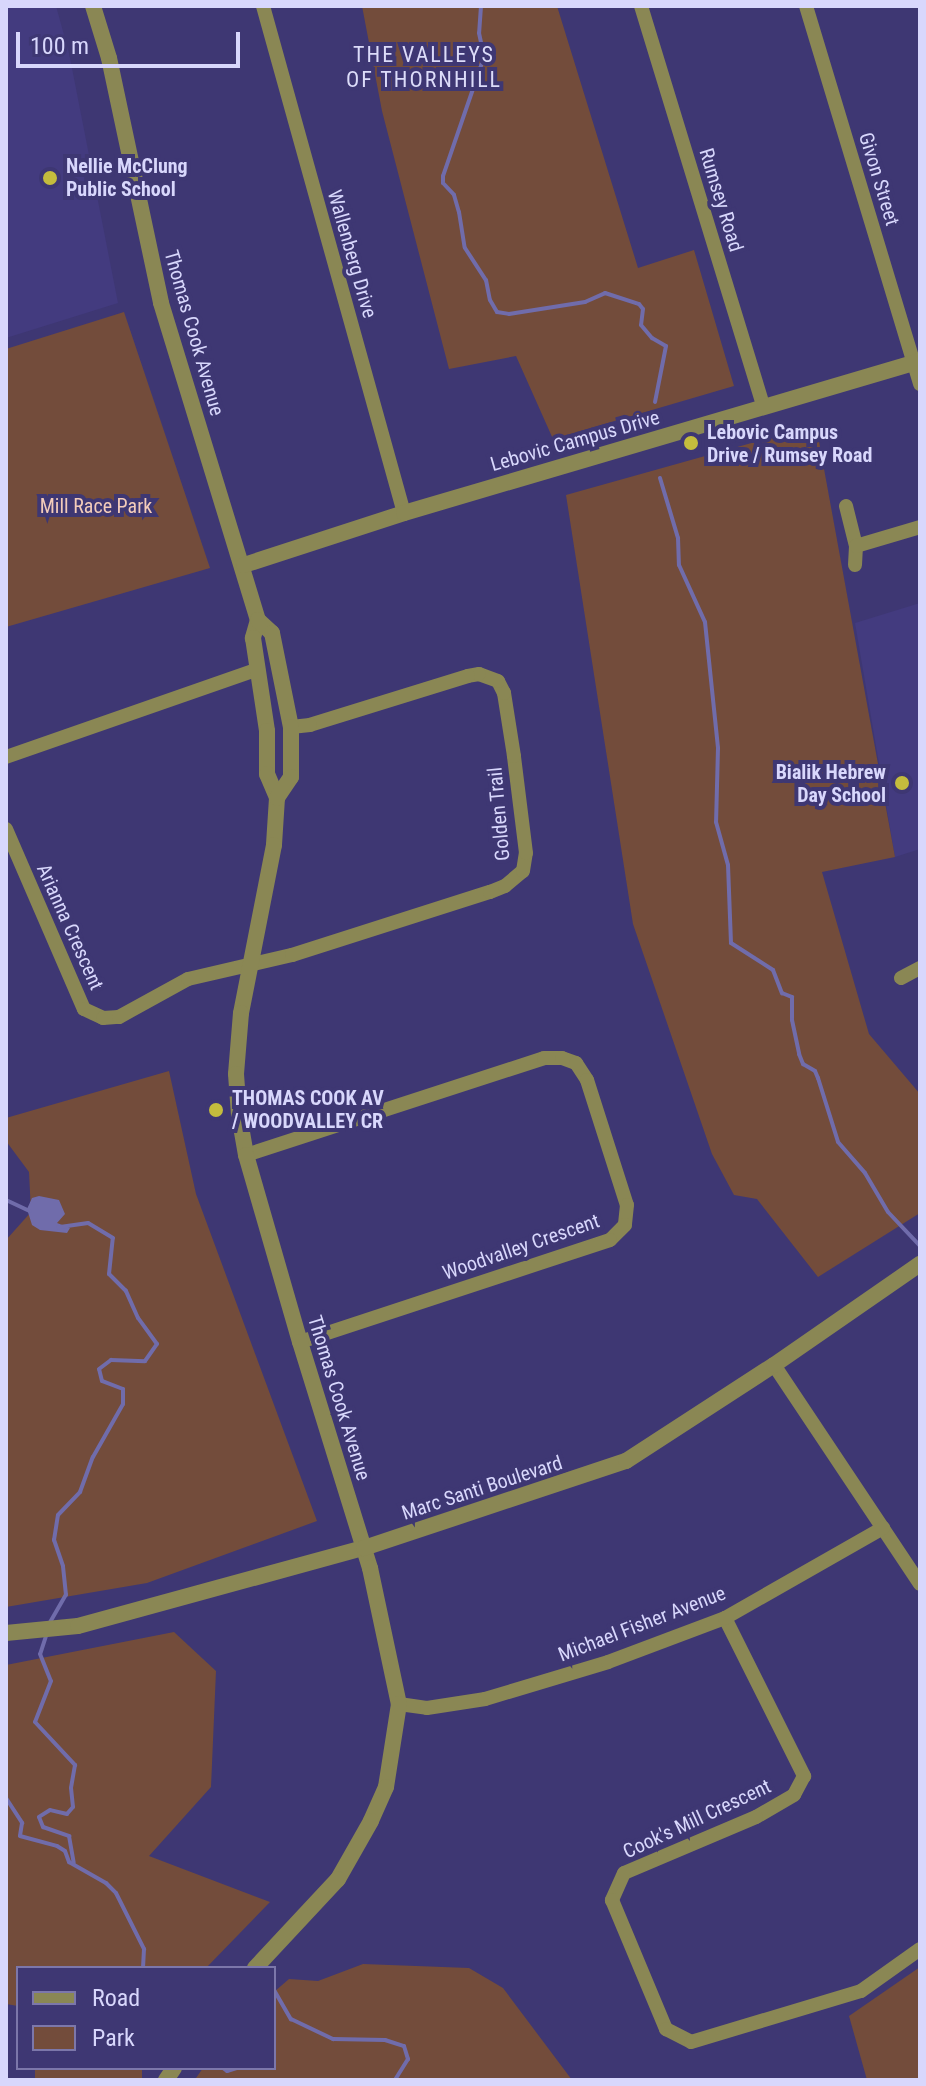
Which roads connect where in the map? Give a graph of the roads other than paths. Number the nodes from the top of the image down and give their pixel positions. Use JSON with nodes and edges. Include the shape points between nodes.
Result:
{"nodes":[{"id":1,"x":93,"y":6,"type":"edge"},
{"id":2,"x":263,"y":6,"type":"edge"},
{"id":3,"x":641,"y":6,"type":"edge"},
{"id":4,"x":806,"y":6,"type":"edge"},
{"id":5,"x":916,"y":362,"type":"edge"},
{"id":6,"x":920,"y":384,"type":"edge"},
{"id":7,"x":763,"y":406,"type":"junction"},
{"id":8,"x":846,"y":506,"type":"dead end"},
{"id":9,"x":404,"y":513,"type":"junction"},
{"id":10,"x":920,"y":527,"type":"edge"},
{"id":11,"x":856,"y":546,"type":"junction"},
{"id":12,"x":244,"y":565,"type":"junction"},
{"id":13,"x":855,"y":565,"type":"dead end"},
{"id":14,"x":258,"y":620,"type":"junction"},
{"id":15,"x":258,"y":669,"type":"junction"},
{"id":16,"x":291,"y":727,"type":"junction"},
{"id":17,"x":6,"y":757,"type":"edge"},
{"id":18,"x":277,"y":798,"type":"junction"},
{"id":19,"x":6,"y":829,"type":"edge"},
{"id":20,"x":249,"y":964,"type":"junction"},
{"id":21,"x":920,"y":968,"type":"edge"},
{"id":22,"x":901,"y":978,"type":"dead end"},
{"id":23,"x":246,"y":1155,"type":"junction"},
{"id":24,"x":920,"y":1264,"type":"edge"},
{"id":25,"x":300,"y":1342,"type":"junction"},
{"id":26,"x":774,"y":1365,"type":"junction"},
{"id":27,"x":883,"y":1528,"type":"junction"},
{"id":28,"x":364,"y":1548,"type":"junction"},
{"id":29,"x":920,"y":1584,"type":"edge"},
{"id":30,"x":725,"y":1618,"type":"junction"},
{"id":31,"x":6,"y":1633,"type":"edge"},
{"id":32,"x":399,"y":1704,"type":"junction"},
{"id":33,"x":920,"y":1949,"type":"edge"},
{"id":34,"x":257,"y":1966,"type":"edge"}],
"edges":[{"from":1,"to":12,"type":"street","name":"Thomas Cook Avenue","via":[[161,303]]},
{"from":2,"to":9,"type":"street","name":"Wallenberg Drive"},
{"from":3,"to":7,"type":"street","name":"Rumsey Road"},
{"from":4,"to":5,"type":"street","name":"Givon Street"},
{"from":5,"to":6,"type":"street","name":"Givon Street"},
{"from":5,"to":7,"type":"street","name":"Lebovic Campus Drive"},
{"from":7,"to":9,"type":"street","name":"Lebovic Campus Drive"},
{"from":8,"to":11,"type":"street"},
{"from":9,"to":12,"type":"street","name":"Lebovic Campus Drive"},
{"from":10,"to":11,"type":"street"},
{"from":11,"to":13,"type":"street"},
{"from":12,"to":14,"type":"street","name":"Thomas Cook Avenue"},
{"from":14,"to":15,"type":"street","name":"Thomas Cook Avenue","via":[[253,638]]},
{"from":14,"to":16,"type":"street","name":"Thomas Cook Avenue","via":[[272,633]]},
{"from":15,"to":17,"type":"street"},
{"from":15,"to":18,"type":"street","name":"Thomas Cook Avenue","via":[[267,774]]},
{"from":16,"to":18,"type":"street","name":"Thomas Cook Avenue","via":[[291,777]]},
{"from":16,"to":20,"type":"street","name":"Golden Trail","via":[[468,676],[498,681],[514,756],[525,862],[523,871],[505,886]]},
{"from":18,"to":20,"type":"street","name":"Thomas Cook Avenue","via":[[274,845]]},
{"from":19,"to":20,"type":"street","name":"Arianna Crescent","via":[[84,1009],[92,1015],[119,1017],[188,979]]},
{"from":20,"to":23,"type":"street","name":"Thomas Cook Avenue","via":[[236,1074]]},
{"from":21,"to":22,"type":"street"},
{"from":23,"to":25,"type":"street","name":"Thomas Cook Avenue"},
{"from":23,"to":25,"type":"street","name":"Woodvalley Crescent","via":[[544,1058],[562,1058],[576,1063],[587,1080],[627,1205],[625,1225],[610,1240]]},
{"from":24,"to":26,"type":"street","name":"Marc Santi Boulevard"},
{"from":25,"to":28,"type":"street","name":"Thomas Cook Avenue"},
{"from":26,"to":27,"type":"street"},
{"from":26,"to":28,"type":"street","name":"Marc Santi Boulevard","via":[[626,1461]]},
{"from":27,"to":29,"type":"street"},
{"from":27,"to":30,"type":"street","name":"Michael Fisher Avenue"},
{"from":28,"to":31,"type":"street","name":"Marc Santi Boulevard","via":[[78,1626]]},
{"from":28,"to":32,"type":"street","name":"Thomas Cook Avenue"},
{"from":30,"to":32,"type":"street","name":"Michael Fisher Avenue","via":[[608,1662],[485,1699],[427,1708]]},
{"from":30,"to":33,"type":"street","name":"Cook's Mill Crescent","via":[[804,1776],[794,1795],[756,1817],[624,1873],[612,1900],[666,2029],[691,2042],[861,1991]]},
{"from":32,"to":34,"type":"street","name":"Thomas Cook Avenue","via":[[386,1787],[371,1821],[338,1879]]}]}
